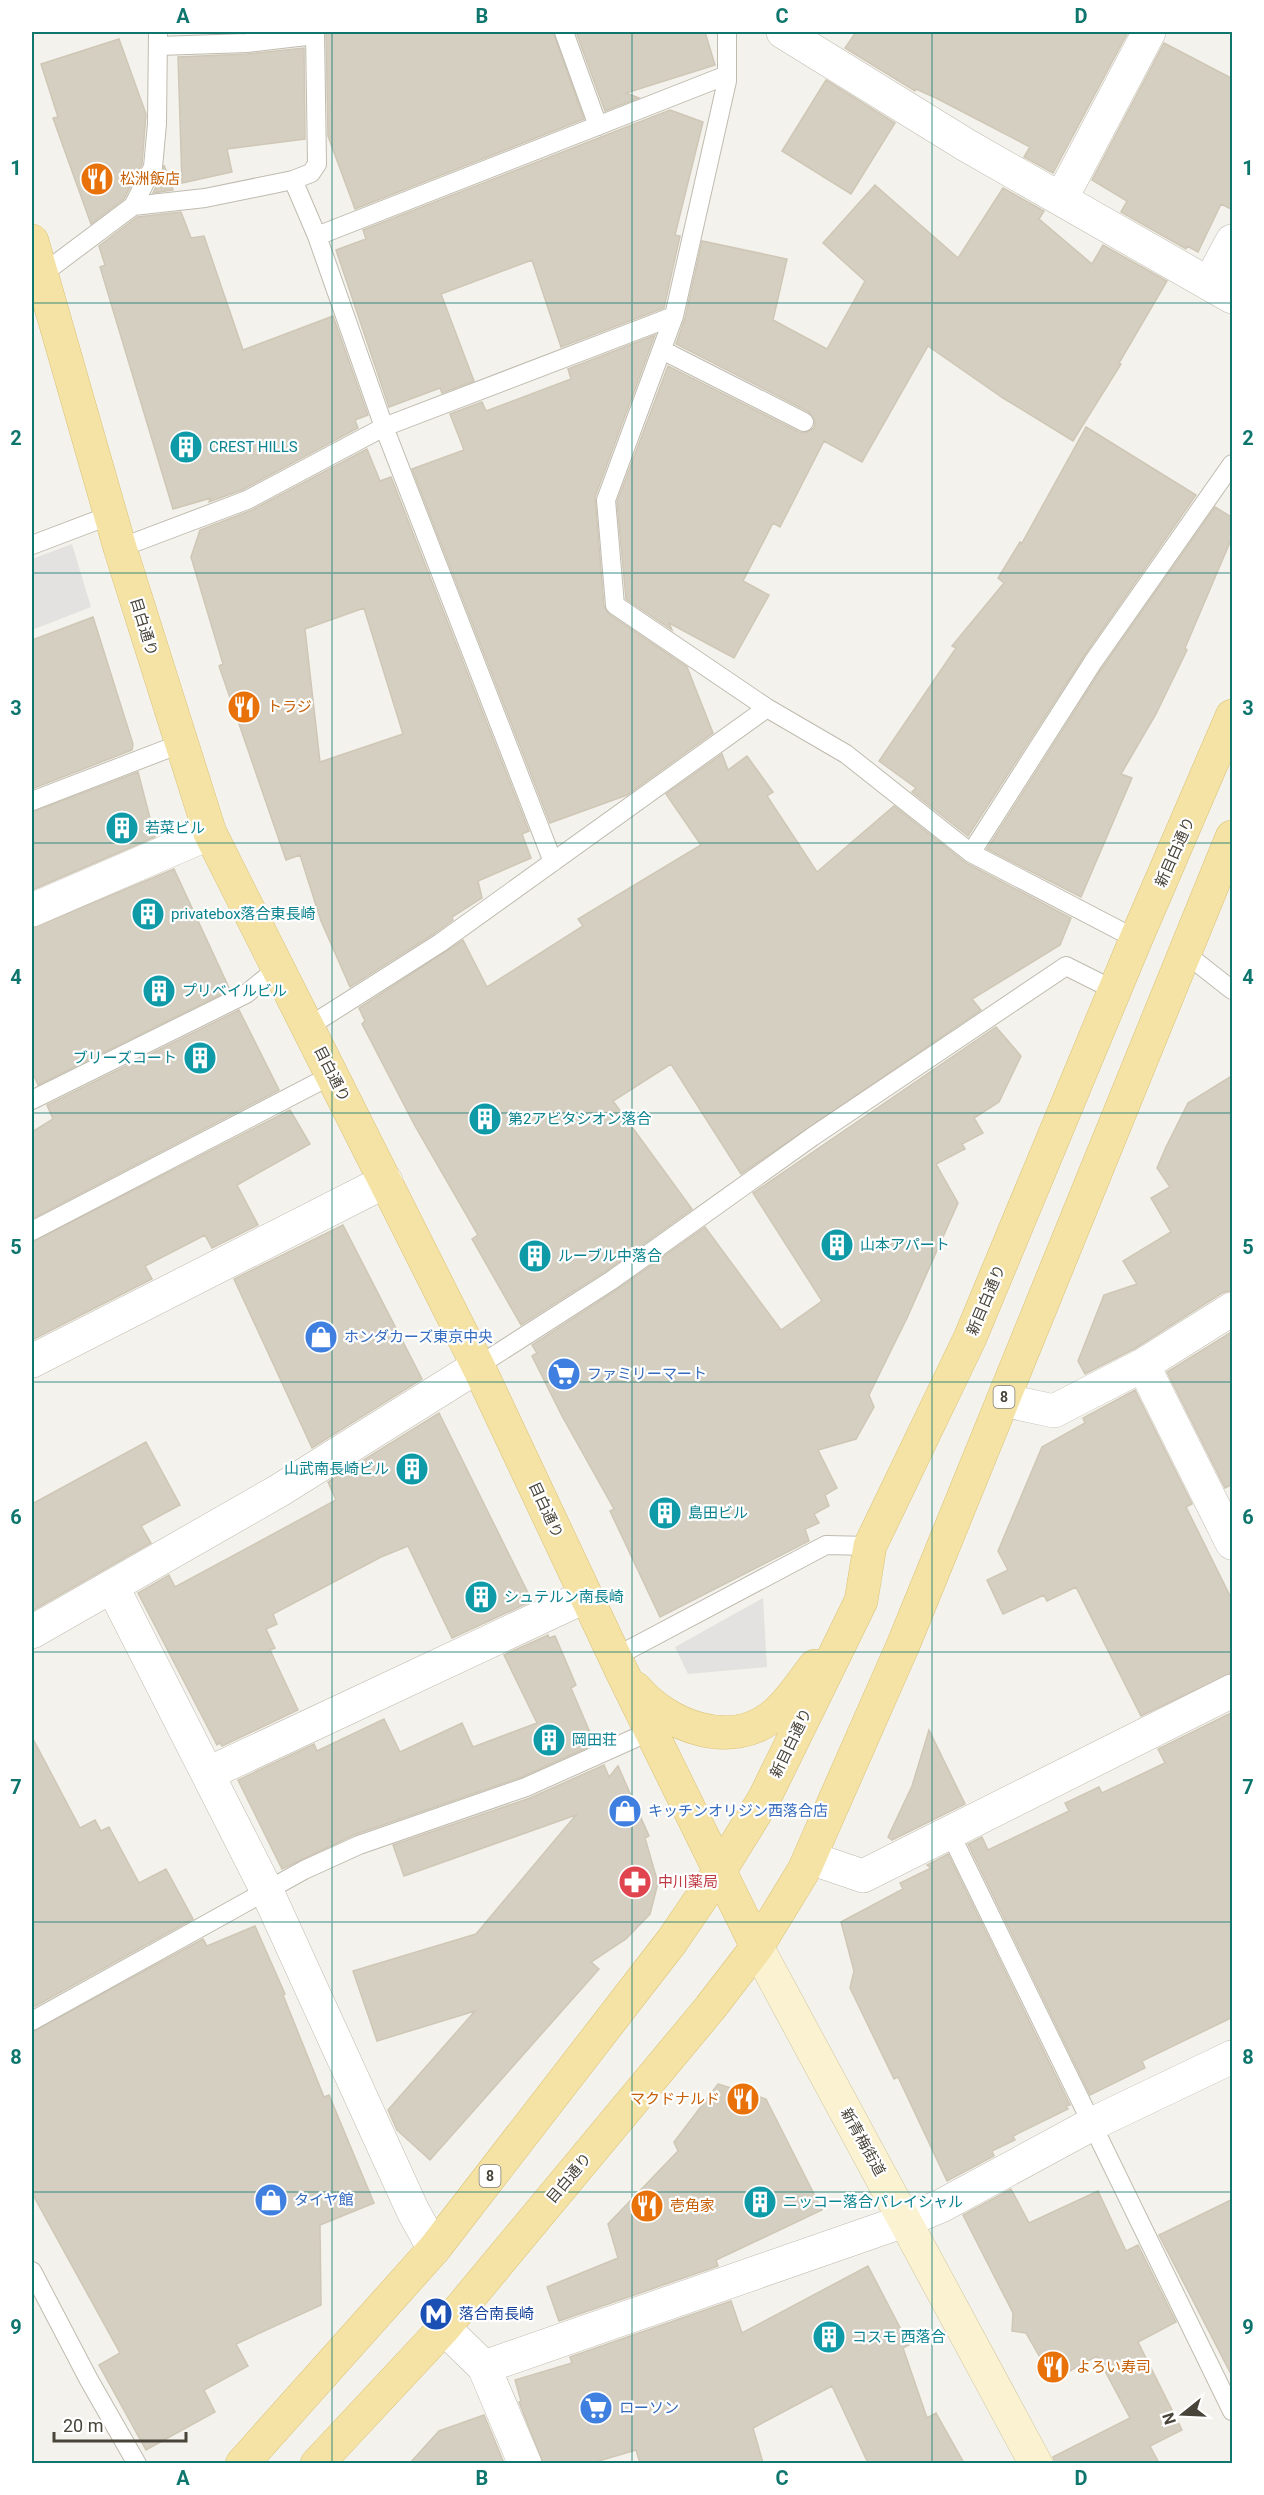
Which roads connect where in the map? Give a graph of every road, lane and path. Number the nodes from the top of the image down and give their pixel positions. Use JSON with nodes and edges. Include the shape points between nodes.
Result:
{"nodes":[{"id":1,"x":564,"y":32,"type":"edge"},
{"id":2,"x":727,"y":32,"type":"edge"},
{"id":3,"x":783,"y":32,"type":"edge"},
{"id":4,"x":1149,"y":32,"type":"edge"},
{"id":5,"x":315,"y":33,"type":"edge"},
{"id":6,"x":158,"y":39,"type":"edge"},
{"id":7,"x":727,"y":75,"type":"junction"},
{"id":8,"x":598,"y":126,"type":"junction"},
{"id":9,"x":293,"y":180,"type":"junction"},
{"id":10,"x":1061,"y":199,"type":"junction"},
{"id":11,"x":133,"y":206,"type":"junction"},
{"id":12,"x":317,"y":236,"type":"junction"},
{"id":13,"x":32,"y":241,"type":"edge"},
{"id":14,"x":1233,"y":241,"type":"edge"},
{"id":15,"x":42,"y":275,"type":"junction"},
{"id":16,"x":1221,"y":290,"type":"edge"},
{"id":17,"x":674,"y":316,"type":"junction"},
{"id":18,"x":662,"y":350,"type":"junction"},
{"id":19,"x":804,"y":422,"type":"dead end"},
{"id":20,"x":384,"y":427,"type":"junction"},
{"id":21,"x":1233,"y":464,"type":"edge"},
{"id":22,"x":111,"y":515,"type":"junction"},
{"id":23,"x":32,"y":544,"type":"edge"},
{"id":24,"x":120,"y":548,"type":"junction"},
{"id":25,"x":767,"y":708,"type":"junction"},
{"id":26,"x":1233,"y":716,"type":"edge"},
{"id":27,"x":180,"y":744,"type":"junction"},
{"id":28,"x":32,"y":801,"type":"edge"},
{"id":29,"x":210,"y":833,"type":"junction"},
{"id":30,"x":1233,"y":837,"type":"edge"},
{"id":31,"x":971,"y":853,"type":"junction"},
{"id":32,"x":553,"y":862,"type":"junction"},
{"id":33,"x":32,"y":910,"type":"edge"},
{"id":34,"x":1136,"y":939,"type":"junction"},
{"id":35,"x":1185,"y":953,"type":"junction"},
{"id":36,"x":278,"y":968,"type":"junction"},
{"id":37,"x":1233,"y":990,"type":"edge"},
{"id":38,"x":1116,"y":991,"type":"junction"},
{"id":39,"x":308,"y":1027,"type":"junction"},
{"id":40,"x":332,"y":1075,"type":"junction"},
{"id":41,"x":32,"y":1100,"type":"edge"},
{"id":42,"x":386,"y":1181,"type":"junction"},
{"id":43,"x":32,"y":1231,"type":"edge"},
{"id":44,"x":1233,"y":1309,"type":"edge"},
{"id":45,"x":32,"y":1361,"type":"edge"},
{"id":46,"x":1143,"y":1365,"type":"junction"},
{"id":47,"x":478,"y":1366,"type":"junction"},
{"id":48,"x":1003,"y":1400,"type":"junction"},
{"id":49,"x":1233,"y":1543,"type":"edge"},
{"id":50,"x":870,"y":1546,"type":"junction"},
{"id":51,"x":112,"y":1588,"type":"junction"},
{"id":52,"x":586,"y":1596,"type":"junction"},
{"id":53,"x":861,"y":1601,"type":"junction"},
{"id":54,"x":32,"y":1632,"type":"edge"},
{"id":55,"x":618,"y":1665,"type":"junction"},
{"id":56,"x":1233,"y":1691,"type":"edge"},
{"id":57,"x":651,"y":1731,"type":"junction"},
{"id":58,"x":209,"y":1773,"type":"junction"},
{"id":59,"x":950,"y":1833,"type":"junction"},
{"id":60,"x":810,"y":1858,"type":"junction"},
{"id":61,"x":719,"y":1872,"type":"junction"},
{"id":62,"x":266,"y":1889,"type":"junction"},
{"id":63,"x":757,"y":1947,"type":"junction"},
{"id":64,"x":32,"y":2021,"type":"edge"},
{"id":65,"x":1233,"y":2057,"type":"edge"},
{"id":66,"x":1094,"y":2124,"type":"junction"},
{"id":67,"x":907,"y":2220,"type":"junction"},
{"id":68,"x":434,"y":2249,"type":"junction"},
{"id":69,"x":32,"y":2271,"type":"edge"},
{"id":70,"x":444,"y":2328,"type":"junction"},
{"id":71,"x":484,"y":2367,"type":"junction"},
{"id":72,"x":1233,"y":2411,"type":"edge"},
{"id":73,"x":137,"y":2463,"type":"edge"},
{"id":74,"x":242,"y":2463,"type":"edge"},
{"id":75,"x":317,"y":2463,"type":"edge"},
{"id":76,"x":525,"y":2463,"type":"edge"},
{"id":77,"x":1036,"y":2463,"type":"edge"}],
"edges":[{"from":1,"to":8,"type":"lane"},
{"from":2,"to":7,"type":"lane"},
{"from":3,"to":10,"type":"street"},
{"from":4,"to":10,"type":"street"},
{"from":5,"to":6,"type":"lane","via":[[247,43]]},
{"from":5,"to":9,"type":"lane","via":[[317,164],[311,173]]},
{"from":6,"to":11,"type":"lane","via":[[158,124],[153,167]]},
{"from":7,"to":8,"type":"lane"},
{"from":7,"to":17,"type":"lane"},
{"from":8,"to":12,"type":"lane"},
{"from":9,"to":11,"type":"lane","via":[[205,198]]},
{"from":9,"to":12,"type":"lane"},
{"from":10,"to":16,"type":"street"},
{"from":11,"to":15,"type":"lane"},
{"from":12,"to":20,"type":"lane"},
{"from":13,"to":15,"type":"main road","name":"目白通り","number":"8"},
{"from":14,"to":16,"type":"street"},
{"from":15,"to":22,"type":"main road","name":"目白通り","number":"8"},
{"from":17,"to":18,"type":"lane"},
{"from":17,"to":20,"type":"lane"},
{"from":18,"to":19,"type":"lane"},
{"from":18,"to":25,"type":"lane","via":[[606,500],[615,605]]},
{"from":20,"to":24,"type":"lane","via":[[246,500]]},
{"from":20,"to":32,"type":"lane"},
{"from":21,"to":31,"type":"lane","via":[[1093,662]]},
{"from":22,"to":23,"type":"lane"},
{"from":22,"to":24,"type":"main road","name":"目白通り","number":"8"},
{"from":24,"to":27,"type":"main road","name":"目白通り","number":"8"},
{"from":25,"to":31,"type":"lane","via":[[846,754]]},
{"from":25,"to":32,"type":"lane"},
{"from":26,"to":34,"type":"main road","name":"新目白通り","number":"8"},
{"from":27,"to":28,"type":"lane"},
{"from":27,"to":29,"type":"main road","name":"目白通り","number":"8"},
{"from":29,"to":33,"type":"street"},
{"from":29,"to":36,"type":"main road","name":"目白通り","number":"8"},
{"from":30,"to":35,"type":"main road","number":"8"},
{"from":31,"to":34,"type":"lane"},
{"from":32,"to":39,"type":"lane","via":[[440,943]]},
{"from":34,"to":38,"type":"main road","name":"新目白通り","number":"8"},
{"from":35,"to":37,"type":"lane"},
{"from":35,"to":48,"type":"main road","number":"8"},
{"from":36,"to":39,"type":"main road","name":"目白通り","number":"8"},
{"from":36,"to":41,"type":"lane","via":[[246,994]]},
{"from":38,"to":47,"type":"lane","via":[[1066,966],[812,1137],[612,1280]]},
{"from":38,"to":50,"type":"main road","name":"新目白通り","number":"8","via":[[970,1338]]},
{"from":39,"to":40,"type":"main road","name":"目白通り","number":"8"},
{"from":40,"to":42,"type":"main road","name":"目白通り","number":"8"},
{"from":40,"to":43,"type":"lane"},
{"from":42,"to":45,"type":"street"},
{"from":42,"to":47,"type":"main road","name":"目白通り","number":"8"},
{"from":44,"to":46,"type":"street"},
{"from":46,"to":48,"type":"street","via":[[1054,1411]]},
{"from":46,"to":49,"type":"street"},
{"from":47,"to":51,"type":"street","via":[[280,1490]]},
{"from":47,"to":52,"type":"main road","name":"目白通り","number":"8"},
{"from":48,"to":60,"type":"main road","number":"8","via":[[904,1643]]},
{"from":50,"to":53,"type":"main road","name":"新目白通り","number":"8"},
{"from":50,"to":55,"type":"lane","via":[[826,1545]]},
{"from":51,"to":54,"type":"street"},
{"from":51,"to":58,"type":"street"},
{"from":52,"to":55,"type":"main road","name":"目白通り","number":"8"},
{"from":52,"to":58,"type":"street"},
{"from":53,"to":55,"type":"main road","number":"8","via":[[774,1715],[752,1728],[706,1731],[679,1722],[641,1695]]},
{"from":53,"to":61,"type":"main road","name":"新目白通り","number":"8","via":[[764,1799]]},
{"from":55,"to":57,"type":"main road","name":"目白通り","number":"8"},
{"from":56,"to":59,"type":"street"},
{"from":57,"to":61,"type":"main road","name":"目白通り","number":"8"},
{"from":57,"to":62,"type":"lane","via":[[526,1787],[359,1845]]},
{"from":58,"to":62,"type":"street"},
{"from":59,"to":60,"type":"street","via":[[863,1876]]},
{"from":59,"to":66,"type":"lane"},
{"from":60,"to":63,"type":"main road","number":"8"},
{"from":61,"to":63,"type":"main road","name":"目白通り","number":"8"},
{"from":61,"to":68,"type":"main road","number":"8","via":[[672,1941]]},
{"from":62,"to":64,"type":"lane"},
{"from":62,"to":68,"type":"street"},
{"from":63,"to":67,"type":"main road","name":"新青梅街道"},
{"from":63,"to":70,"type":"main road","name":"目白通り","number":"8"},
{"from":65,"to":66,"type":"street"},
{"from":66,"to":67,"type":"street","via":[[941,2206]]},
{"from":66,"to":72,"type":"lane"},
{"from":67,"to":71,"type":"street"},
{"from":67,"to":77,"type":"main road","name":"新青梅街道"},
{"from":68,"to":74,"type":"main road","number":"8"},
{"from":69,"to":73,"type":"lane"},
{"from":70,"to":71,"type":"street"},
{"from":70,"to":75,"type":"main road","name":"目白通り","number":"8"},
{"from":71,"to":76,"type":"street"}]}
